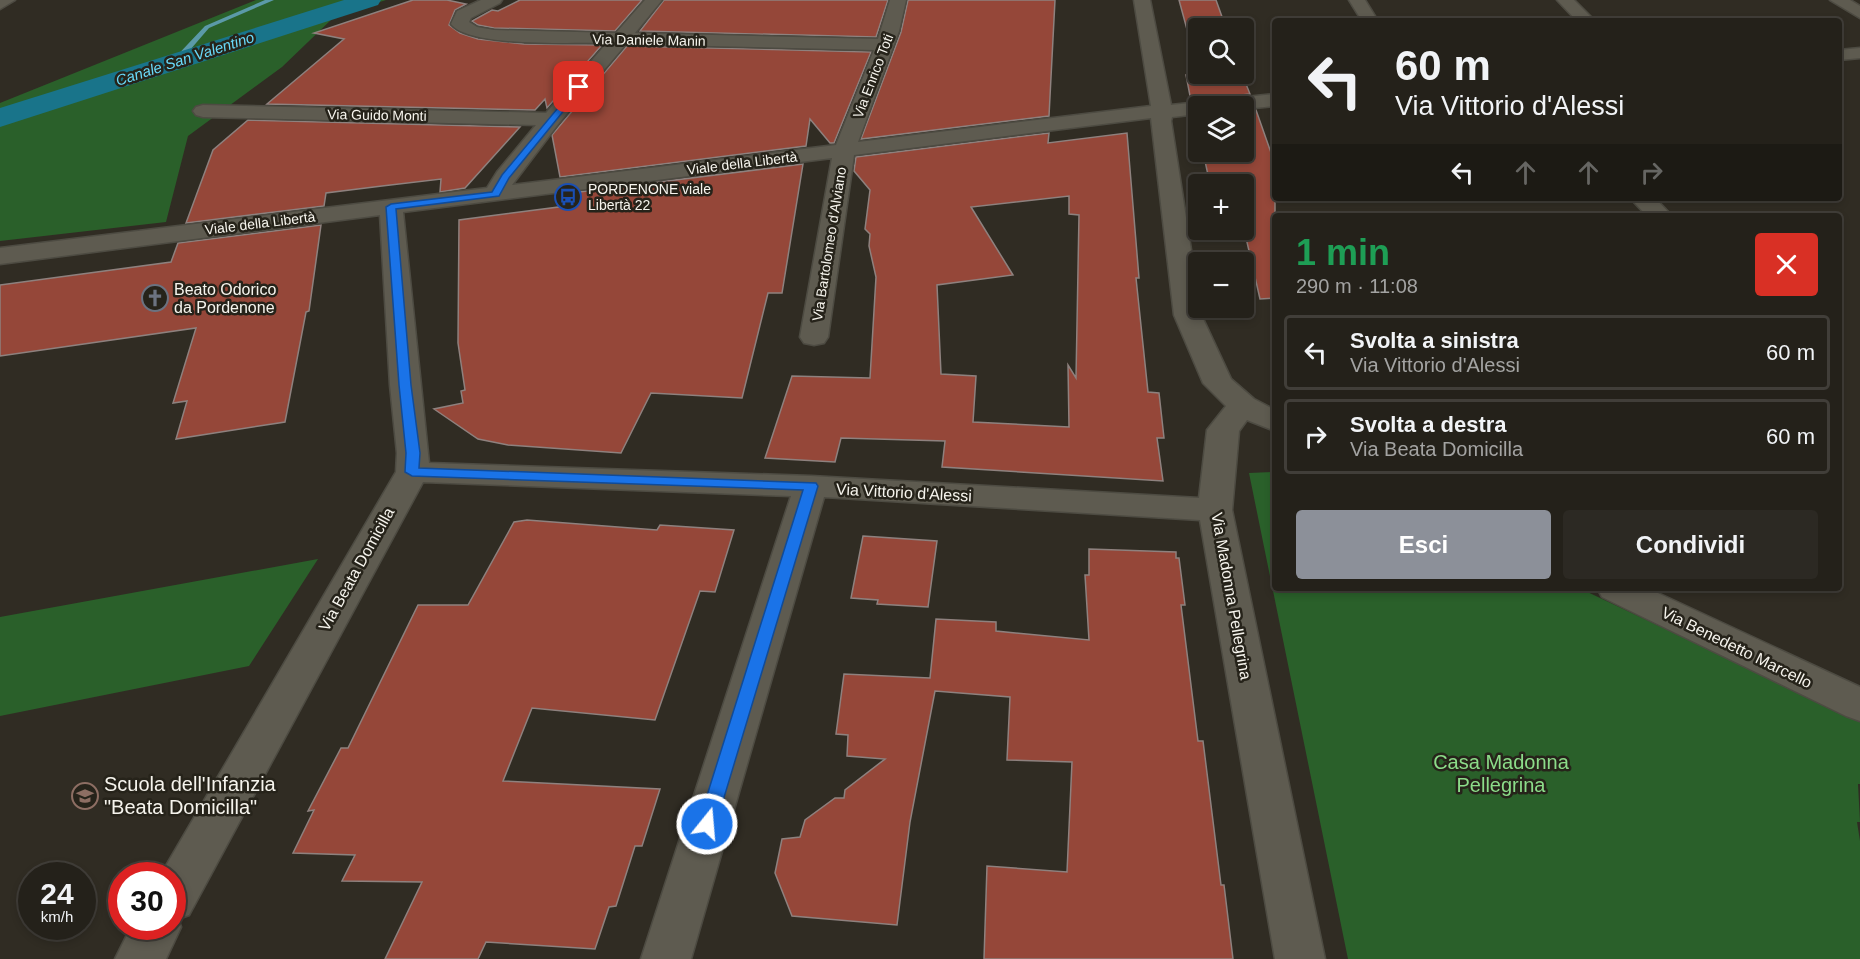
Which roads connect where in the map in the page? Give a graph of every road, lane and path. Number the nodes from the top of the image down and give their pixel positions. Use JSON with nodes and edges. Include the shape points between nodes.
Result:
{"nodes":[{"id":1,"x":7,"y":0,"type":"edge"},
{"id":2,"x":494,"y":0,"type":"edge"},
{"id":3,"x":654,"y":0,"type":"edge"},
{"id":4,"x":898,"y":0,"type":"edge"},
{"id":5,"x":1142,"y":0,"type":"edge"},
{"id":6,"x":1357,"y":0,"type":"edge"},
{"id":7,"x":1565,"y":0,"type":"edge"},
{"id":8,"x":1838,"y":0,"type":"edge"},
{"id":9,"x":0,"y":4,"type":"edge"},
{"id":10,"x":1860,"y":13,"type":"edge"},
{"id":11,"x":1368,"y":18,"type":"edge"},
{"id":12,"x":1584,"y":18,"type":"edge"},
{"id":13,"x":620,"y":39,"type":"junction"},
{"id":14,"x":885,"y":45,"type":"junction"},
{"id":15,"x":1860,"y":53,"type":"edge"},
{"id":16,"x":1842,"y":55,"type":"edge"},
{"id":17,"x":1272,"y":100,"type":"edge"},
{"id":18,"x":1254,"y":102,"type":"edge"},
{"id":19,"x":1188,"y":109,"type":"edge"},
{"id":20,"x":202,"y":111,"type":"dead end"},
{"id":21,"x":1162,"y":112,"type":"junction"},
{"id":22,"x":552,"y":119,"type":"junction"},
{"id":23,"x":844,"y":151,"type":"junction"},
{"id":24,"x":495,"y":194,"type":"junction"},
{"id":25,"x":1645,"y":201,"type":"edge"},
{"id":26,"x":391,"y":207,"type":"junction"},
{"id":27,"x":1657,"y":213,"type":"edge"},
{"id":28,"x":0,"y":256,"type":"edge"},
{"id":29,"x":814,"y":337,"type":"dead end"},
{"id":30,"x":1259,"y":413,"type":"edge"},
{"id":31,"x":412,"y":472,"type":"junction"},
{"id":32,"x":811,"y":486,"type":"junction"},
{"id":33,"x":1215,"y":510,"type":"junction"},
{"id":34,"x":1621,"y":591,"type":"edge"},
{"id":35,"x":1860,"y":705,"type":"edge"},
{"id":36,"x":186,"y":875,"type":"edge"},
{"id":37,"x":150,"y":940,"type":"edge"},
{"id":38,"x":140,"y":959,"type":"edge"},
{"id":39,"x":666,"y":959,"type":"edge"},
{"id":40,"x":1300,"y":959,"type":"edge"}],
"edges":[{"from":1,"to":9,"type":"street"},
{"from":2,"to":13,"type":"street","name":"Via Daniele Manin","via":[[463,15],[460,24],[472,32],[494,35]]},
{"from":3,"to":13,"type":"street"},
{"from":4,"to":14,"type":"street","name":"Via Enrico Toti"},
{"from":5,"to":21,"type":"street","name":"Via Madonna Pellegrina"},
{"from":6,"to":11,"type":"street"},
{"from":7,"to":12,"type":"street"},
{"from":8,"to":10,"type":"street"},
{"from":13,"to":14,"type":"street","name":"Via Daniele Manin"},
{"from":13,"to":22,"type":"street"},
{"from":14,"to":23,"type":"street","name":"Via Enrico Toti"},
{"from":15,"to":16,"type":"street"},
{"from":17,"to":18,"type":"street"},
{"from":19,"to":21,"type":"street","name":"Viale della Libertà"},
{"from":20,"to":22,"type":"street","name":"Via Guido Monti"},
{"from":21,"to":23,"type":"street","name":"Viale della Libertà"},
{"from":21,"to":30,"type":"street","name":"Via Madonna Pellegrina","via":[[1188,315],[1218,383]]},
{"from":22,"to":24,"type":"street"},
{"from":23,"to":24,"type":"street","name":"Viale della Libertà"},
{"from":23,"to":29,"type":"street","name":"Via Bartolomeo d'Alviano"},
{"from":24,"to":26,"type":"street","name":"Viale della Libertà"},
{"from":25,"to":27,"type":"street"},
{"from":26,"to":28,"type":"street","name":"Viale della Libertà"},
{"from":26,"to":31,"type":"street","name":"Via Beata Domicilla"},
{"from":30,"to":33,"type":"street","name":"Via Madonna Pellegrina","via":[[1222,430]]},
{"from":31,"to":32,"type":"street","name":"Via Vittorio d'Alessi"},
{"from":31,"to":36,"type":"street","name":"Via Beata Domicilla"},
{"from":32,"to":33,"type":"street","name":"Via Vittorio d'Alessi"},
{"from":32,"to":39,"type":"street"},
{"from":33,"to":40,"type":"street","name":"Via Madonna Pellegrina"},
{"from":34,"to":35,"type":"street","name":"Via Benedetto Marcello"},
{"from":37,"to":38,"type":"street"}]}
